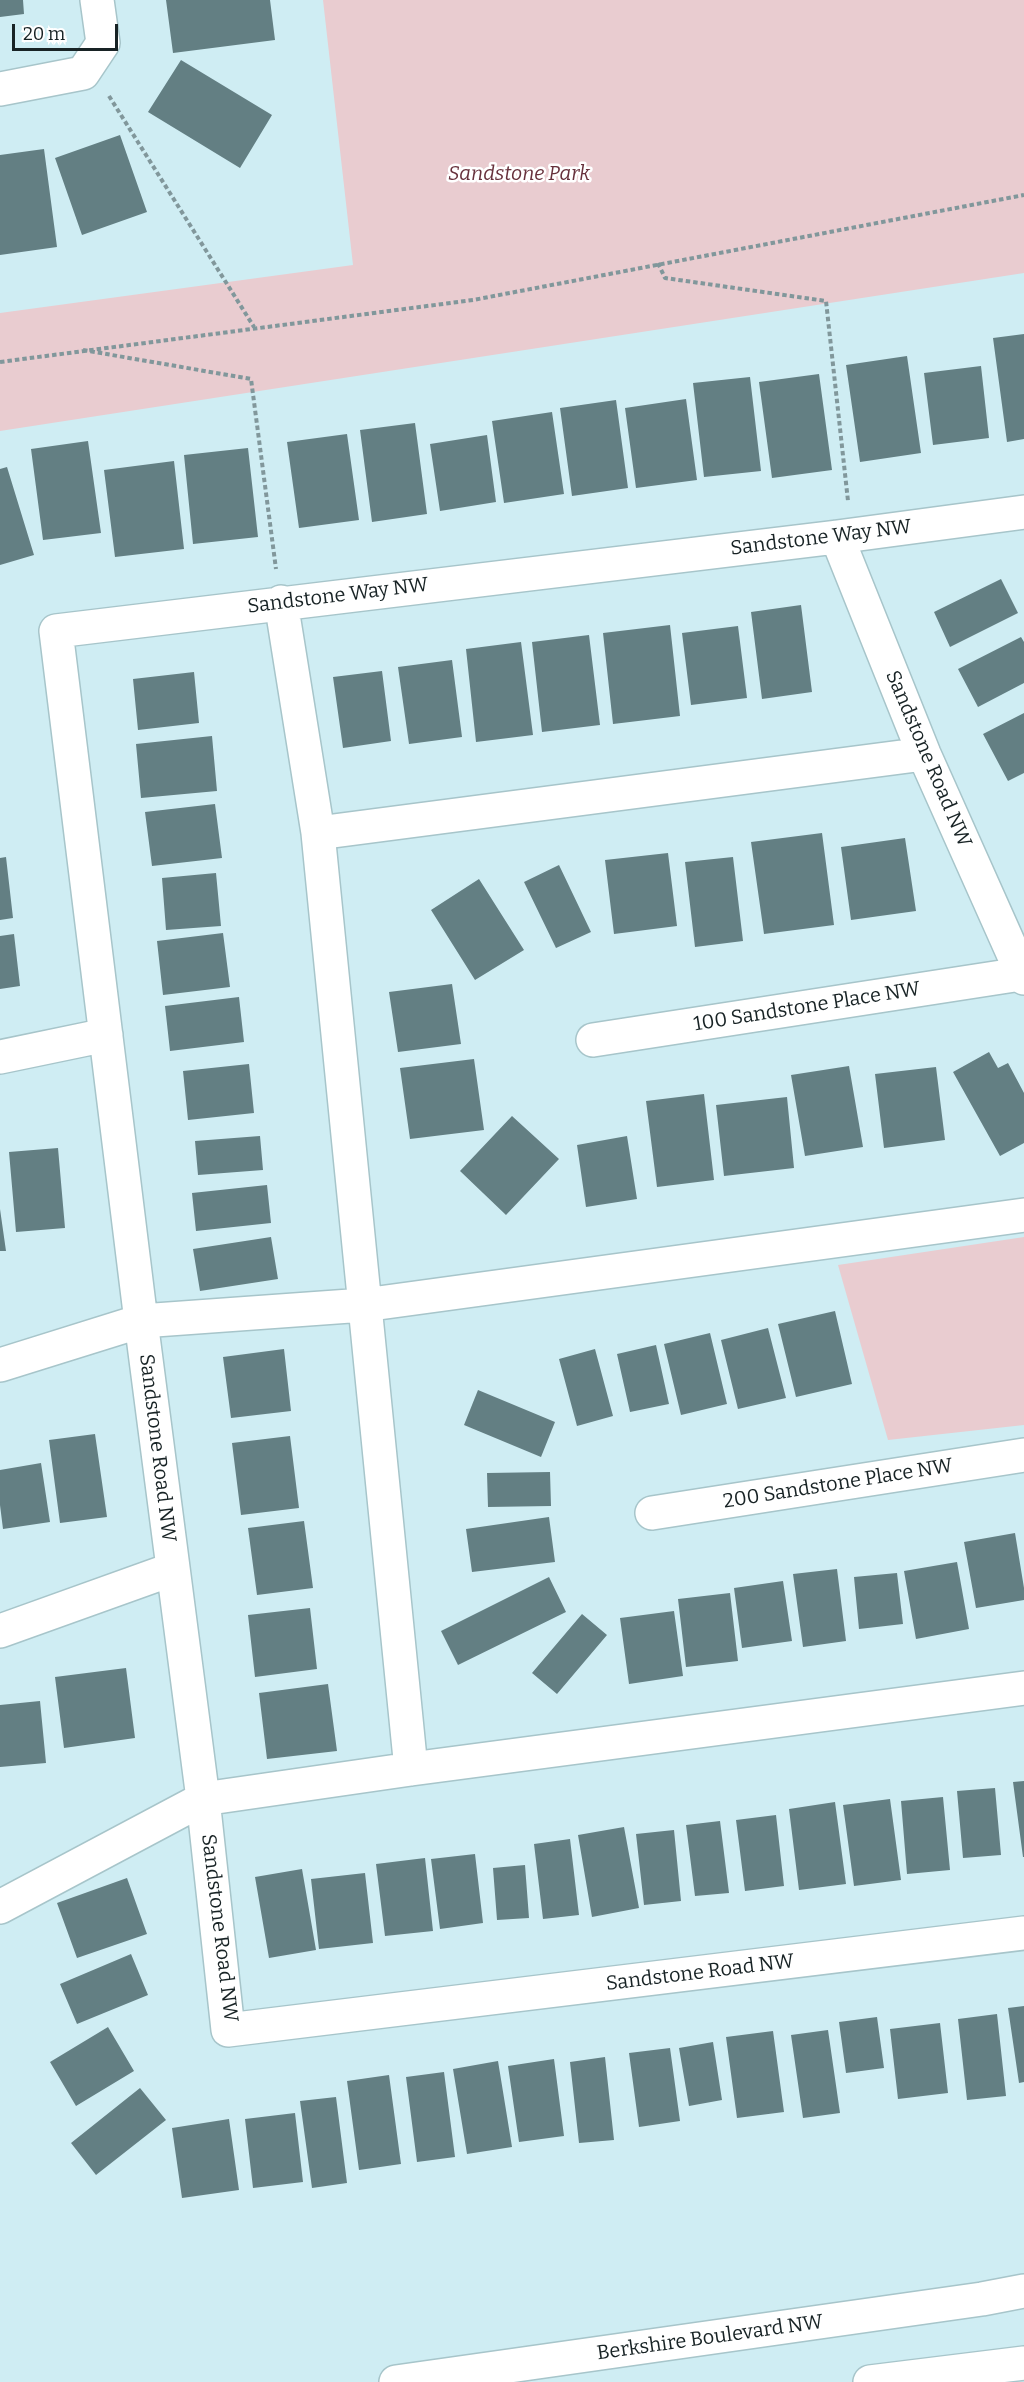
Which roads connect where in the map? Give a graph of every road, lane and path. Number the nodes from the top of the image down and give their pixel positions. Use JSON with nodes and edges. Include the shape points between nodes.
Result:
{"nodes":[{"id":1,"x":97,"y":0,"type":"edge"},
{"id":2,"x":83,"y":73,"type":"junction"},
{"id":3,"x":0,"y":89,"type":"edge"},
{"id":4,"x":1024,"y":195,"type":"edge"},
{"id":5,"x":658,"y":263,"type":"junction"},
{"id":6,"x":254,"y":327,"type":"junction"},
{"id":7,"x":80,"y":350,"type":"junction"},
{"id":8,"x":0,"y":362,"type":"edge"},
{"id":9,"x":1024,"y":512,"type":"edge"},
{"id":10,"x":837,"y":537,"type":"junction"},
{"id":11,"x":281,"y":603,"type":"junction"},
{"id":12,"x":924,"y":754,"type":"junction"},
{"id":13,"x":318,"y":833,"type":"junction"},
{"id":14,"x":1023,"y":976,"type":"edge"},
{"id":15,"x":106,"y":1035,"type":"junction"},
{"id":16,"x":593,"y":1040,"type":"dead end"},
{"id":17,"x":0,"y":1057,"type":"edge"},
{"id":18,"x":1024,"y":1215,"type":"edge"},
{"id":19,"x":364,"y":1305,"type":"junction"},
{"id":20,"x":141,"y":1321,"type":"junction"},
{"id":21,"x":0,"y":1365,"type":"edge"},
{"id":22,"x":1024,"y":1455,"type":"edge"},
{"id":23,"x":652,"y":1513,"type":"dead end"},
{"id":24,"x":173,"y":1569,"type":"junction"},
{"id":25,"x":0,"y":1631,"type":"edge"},
{"id":26,"x":1024,"y":1688,"type":"edge"},
{"id":27,"x":411,"y":1769,"type":"junction"},
{"id":28,"x":203,"y":1799,"type":"junction"},
{"id":29,"x":0,"y":1907,"type":"edge"},
{"id":30,"x":1024,"y":1933,"type":"edge"},
{"id":31,"x":1024,"y":2291,"type":"edge"},
{"id":32,"x":1024,"y":2363,"type":"edge"},
{"id":33,"x":396,"y":2382,"type":"edge"},
{"id":34,"x":870,"y":2382,"type":"edge"}],
"edges":[{"from":1,"to":2,"type":"street","via":[[103,43]]},
{"from":2,"to":3,"type":"street"},
{"from":2,"to":6,"type":"path","via":[[109,97]]},
{"from":4,"to":5,"type":"path"},
{"from":5,"to":6,"type":"path","via":[[473,300]]},
{"from":5,"to":10,"type":"path","via":[[665,278],[826,301],[849,500]]},
{"from":6,"to":7,"type":"path"},
{"from":7,"to":8,"type":"path"},
{"from":7,"to":11,"type":"path","via":[[251,379]]},
{"from":9,"to":10,"type":"street","name":"Sandstone Way NW"},
{"from":10,"to":11,"type":"street","name":"Sandstone Way NW"},
{"from":10,"to":12,"type":"street","name":"Sandstone Road NW"},
{"from":11,"to":13,"type":"street"},
{"from":11,"to":15,"type":"street","name":"Sandstone Way NW","via":[[56,631]]},
{"from":12,"to":13,"type":"street"},
{"from":12,"to":14,"type":"street","name":"Sandstone Road NW"},
{"from":13,"to":19,"type":"street"},
{"from":14,"to":16,"type":"street","name":"100 Sandstone Place NW"},
{"from":15,"to":17,"type":"street"},
{"from":15,"to":20,"type":"street","name":"Sandstone Road NW"},
{"from":18,"to":19,"type":"street"},
{"from":19,"to":20,"type":"street"},
{"from":19,"to":27,"type":"street"},
{"from":20,"to":21,"type":"street"},
{"from":20,"to":24,"type":"street","name":"Sandstone Road NW"},
{"from":22,"to":23,"type":"street","name":"200 Sandstone Place NW"},
{"from":24,"to":25,"type":"street"},
{"from":24,"to":28,"type":"street","name":"Sandstone Road NW"},
{"from":26,"to":27,"type":"street"},
{"from":27,"to":28,"type":"street"},
{"from":28,"to":29,"type":"street"},
{"from":28,"to":30,"type":"street","name":"Sandstone Road NW","via":[[228,2030]]},
{"from":31,"to":33,"type":"street","name":"Berkshire Boulevard NW"},
{"from":32,"to":34,"type":"street"}]}
